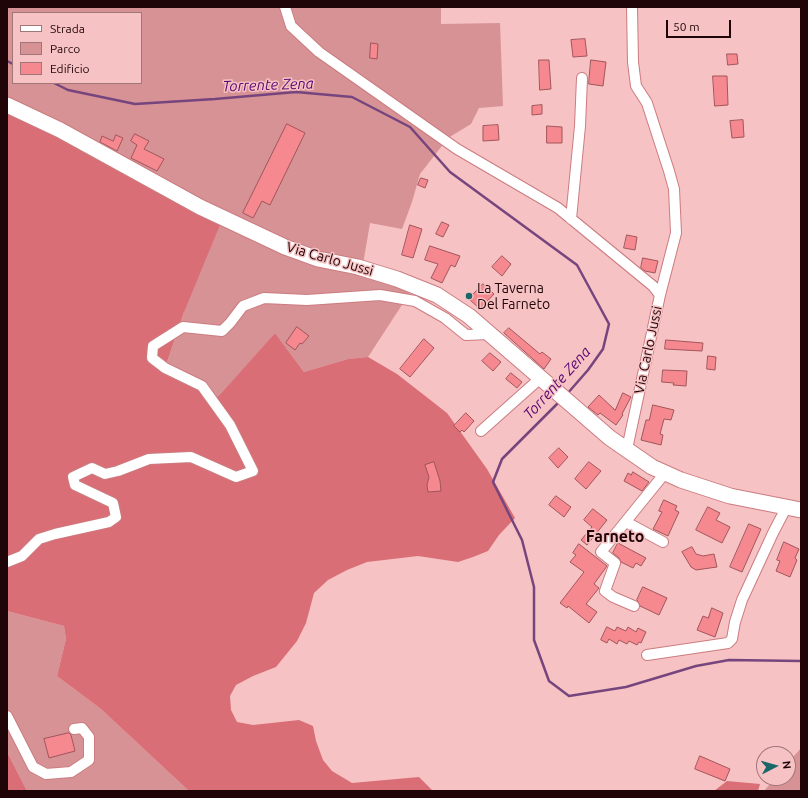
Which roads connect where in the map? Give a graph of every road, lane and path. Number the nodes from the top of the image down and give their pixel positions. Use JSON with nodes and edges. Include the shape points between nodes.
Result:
{"nodes":[{"id":1,"x":285,"y":7,"type":"edge"},
{"id":2,"x":632,"y":7,"type":"edge"},
{"id":3,"x":582,"y":78,"type":"dead end"},
{"id":4,"x":7,"y":105,"type":"edge"},
{"id":5,"x":571,"y":219,"type":"junction"},
{"id":6,"x":660,"y":295,"type":"junction"},
{"id":7,"x":489,"y":334,"type":"junction"},
{"id":8,"x":542,"y":384,"type":"junction"},
{"id":9,"x":481,"y":431,"type":"dead end"},
{"id":10,"x":627,"y":449,"type":"junction"},
{"id":11,"x":665,"y":473,"type":"junction"},
{"id":12,"x":786,"y":508,"type":"junction"},
{"id":13,"x":801,"y":510,"type":"edge"},
{"id":14,"x":626,"y":522,"type":"junction"},
{"id":15,"x":663,"y":542,"type":"dead end"},
{"id":16,"x":7,"y":562,"type":"edge"},
{"id":17,"x":634,"y":606,"type":"dead end"},
{"id":18,"x":647,"y":655,"type":"dead end"},
{"id":19,"x":7,"y":716,"type":"edge"},
{"id":20,"x":74,"y":729,"type":"dead end"}],
"edges":[{"from":1,"to":5,"type":"street","name":"Via Carlo Jussi","via":[[291,26],[319,52],[457,149],[558,208]]},
{"from":2,"to":6,"type":"street","via":[[636,86],[647,103],[669,171],[674,196],[676,233]]},
{"from":3,"to":5,"type":"street"},
{"from":4,"to":7,"type":"street","name":"Via Carlo Jussi","via":[[60,130],[200,207],[285,247],[318,259],[358,267],[397,279],[437,295],[469,316]]},
{"from":5,"to":6,"type":"street","name":"Via Carlo Jussi","via":[[653,286]]},
{"from":6,"to":10,"type":"street","name":"Via Carlo Jussi"},
{"from":7,"to":8,"type":"street","name":"Via Carlo Jussi"},
{"from":7,"to":16,"type":"street","via":[[466,334],[445,318],[415,301],[380,295],[308,300],[264,298],[243,306],[222,331],[183,327],[153,346],[152,358],[165,368],[202,386],[230,425],[253,471],[236,477],[191,457],[149,459],[118,472],[105,474],[92,468],[73,477],[75,485],[113,503],[116,517],[109,522],[39,539],[22,556]]},
{"from":8,"to":9,"type":"street"},
{"from":8,"to":10,"type":"street","name":"Via Carlo Jussi"},
{"from":10,"to":11,"type":"street","name":"Via Carlo Jussi"},
{"from":11,"to":12,"type":"street","name":"Via Carlo Jussi","via":[[730,496]]},
{"from":11,"to":14,"type":"street"},
{"from":12,"to":13,"type":"street","name":"Via Carlo Jussi"},
{"from":12,"to":18,"type":"street","via":[[742,600],[732,639],[728,643]]},
{"from":14,"to":15,"type":"street"},
{"from":14,"to":17,"type":"street","via":[[601,552],[615,563],[604,591]]},
{"from":19,"to":20,"type":"street","via":[[33,767],[46,774],[71,772],[89,760],[89,737],[82,728]]}]}
